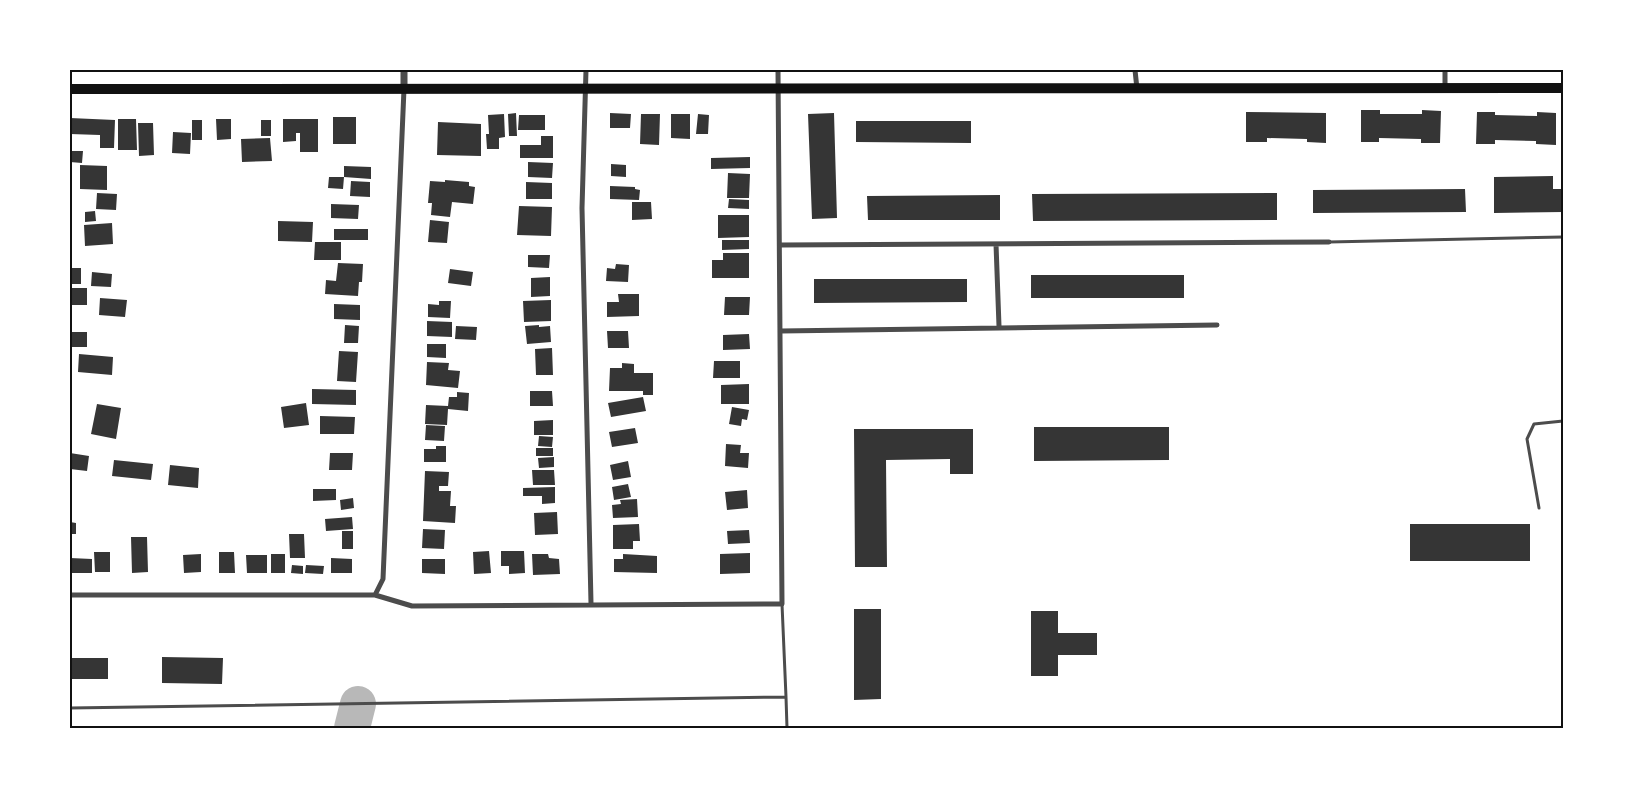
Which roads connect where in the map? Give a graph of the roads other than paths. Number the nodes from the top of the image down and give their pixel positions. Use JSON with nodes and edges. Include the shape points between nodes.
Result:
{"nodes":[{"id":1,"x":404,"y":70,"type":"edge"},
{"id":2,"x":586,"y":70,"type":"edge"},
{"id":3,"x":778,"y":70,"type":"edge"},
{"id":4,"x":1136,"y":70,"type":"edge"},
{"id":5,"x":1445,"y":70,"type":"edge"},
{"id":6,"x":778,"y":88,"type":"junction"},
{"id":7,"x":1445,"y":88,"type":"junction"},
{"id":8,"x":1563,"y":88,"type":"edge"},
{"id":9,"x":70,"y":89,"type":"edge"},
{"id":10,"x":404,"y":89,"type":"junction"},
{"id":11,"x":585,"y":89,"type":"junction"},
{"id":12,"x":1137,"y":89,"type":"junction"},
{"id":13,"x":1563,"y":237,"type":"edge"},
{"id":14,"x":1329,"y":242,"type":"joint"},
{"id":15,"x":996,"y":244,"type":"junction"},
{"id":16,"x":781,"y":245,"type":"junction"},
{"id":17,"x":1217,"y":325,"type":"dead end"},
{"id":18,"x":999,"y":326,"type":"junction"},
{"id":19,"x":781,"y":331,"type":"junction"},
{"id":20,"x":1563,"y":421,"type":"edge"},
{"id":21,"x":1539,"y":508,"type":"dead end"},
{"id":22,"x":70,"y":595,"type":"edge"},
{"id":23,"x":375,"y":595,"type":"junction"},
{"id":24,"x":591,"y":604,"type":"junction"},
{"id":25,"x":782,"y":604,"type":"junction"},
{"id":26,"x":786,"y":697,"type":"junction"},
{"id":27,"x":70,"y":708,"type":"edge"},
{"id":28,"x":787,"y":728,"type":"edge"}],
"edges":[{"from":1,"to":10,"type":"street"},
{"from":2,"to":11,"type":"street"},
{"from":3,"to":6,"type":"street"},
{"from":4,"to":12,"type":"street"},
{"from":5,"to":7,"type":"street"},
{"from":6,"to":11,"type":"highway"},
{"from":6,"to":12,"type":"highway"},
{"from":6,"to":16,"type":"street"},
{"from":7,"to":8,"type":"highway"},
{"from":7,"to":12,"type":"highway"},
{"from":9,"to":10,"type":"highway"},
{"from":10,"to":11,"type":"highway"},
{"from":10,"to":23,"type":"street","via":[[382,580]]},
{"from":11,"to":24,"type":"street","via":[[582,208]]},
{"from":13,"to":14,"type":"lane"},
{"from":14,"to":15,"type":"street"},
{"from":15,"to":16,"type":"street"},
{"from":15,"to":18,"type":"street"},
{"from":16,"to":19,"type":"street"},
{"from":17,"to":18,"type":"street"},
{"from":18,"to":19,"type":"street"},
{"from":19,"to":25,"type":"street"},
{"from":20,"to":21,"type":"lane","via":[[1534,424],[1526,439]]},
{"from":22,"to":23,"type":"street"},
{"from":23,"to":24,"type":"street","via":[[412,606]]},
{"from":24,"to":25,"type":"street"},
{"from":25,"to":26,"type":"lane"},
{"from":26,"to":27,"type":"lane"},
{"from":26,"to":28,"type":"lane"}]}
